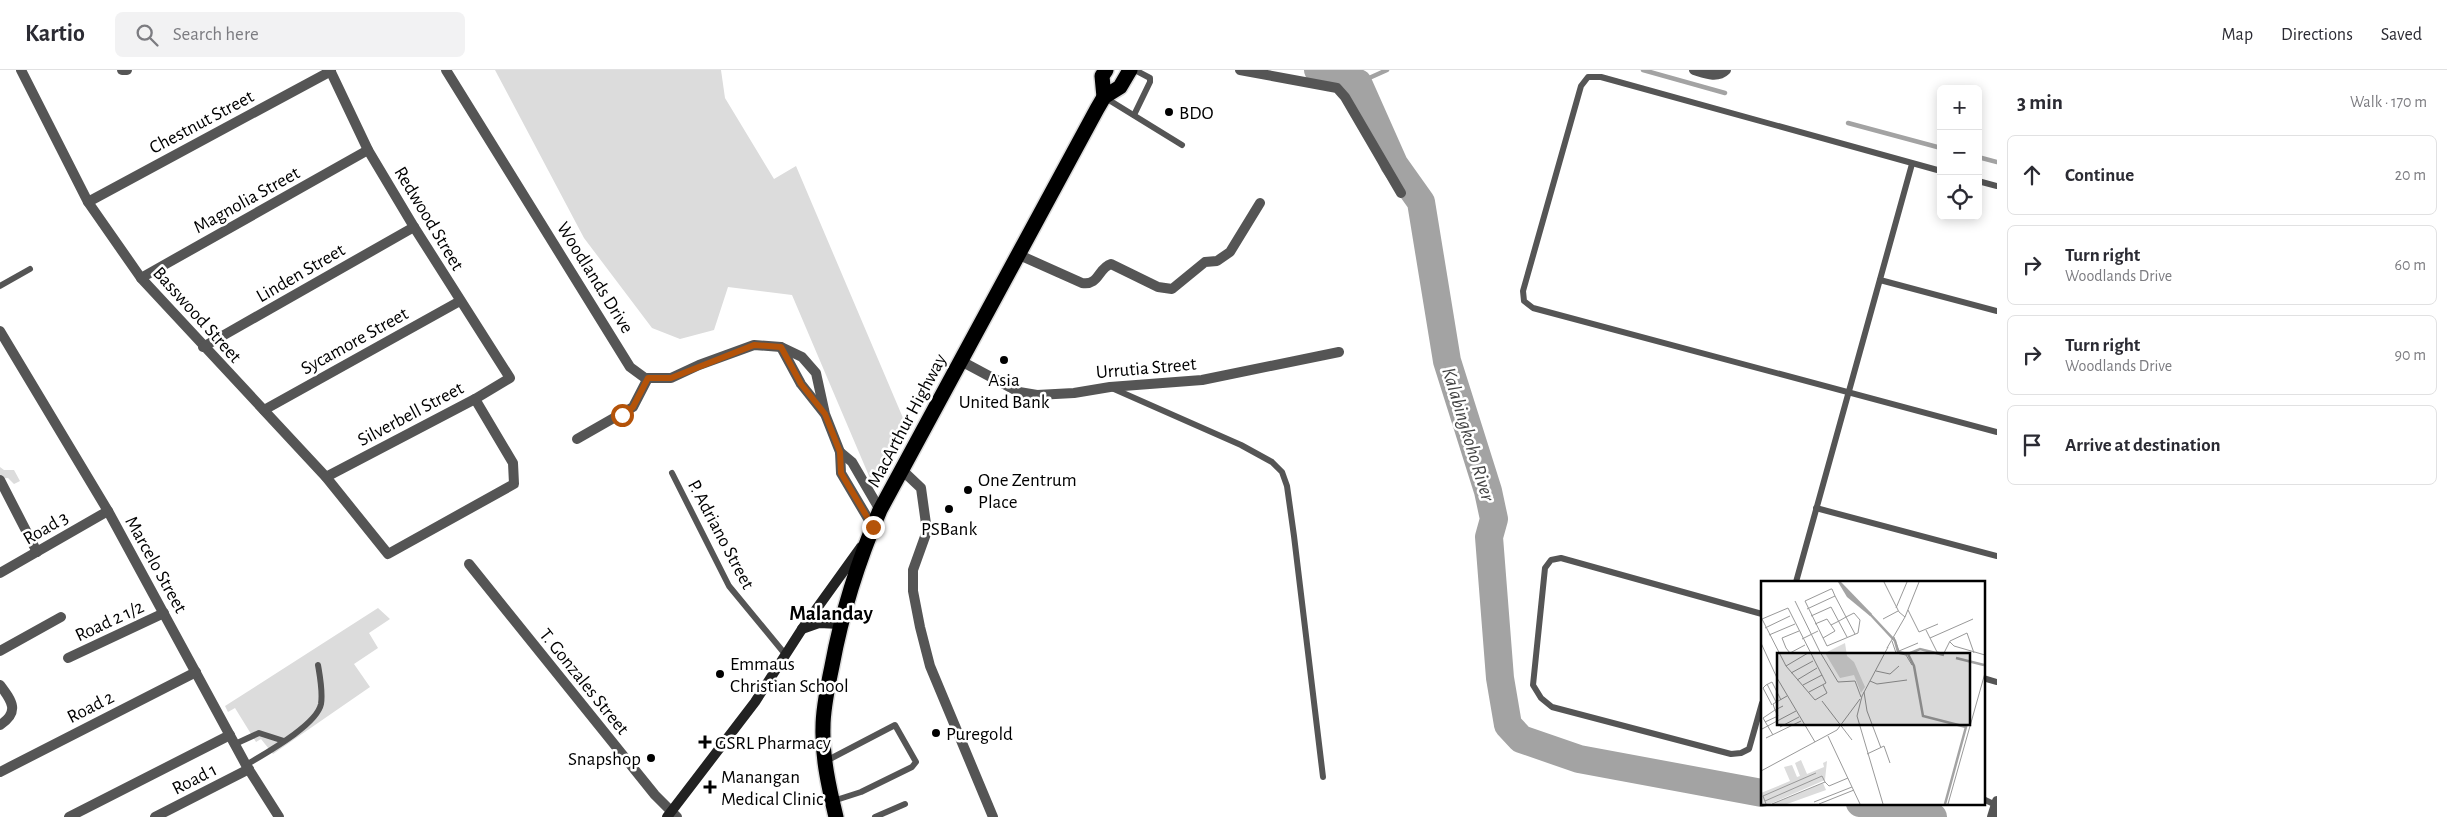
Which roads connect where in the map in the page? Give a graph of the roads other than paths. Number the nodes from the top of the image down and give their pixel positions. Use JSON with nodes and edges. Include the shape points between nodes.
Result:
{"nodes":[{"id":1,"x":21,"y":70,"type":"edge"},
{"id":2,"x":122,"y":70,"type":"edge"},
{"id":3,"x":127,"y":70,"type":"edge"},
{"id":4,"x":446,"y":70,"type":"edge"},
{"id":5,"x":1106,"y":70,"type":"edge"},
{"id":6,"x":1130,"y":70,"type":"edge"},
{"id":7,"x":1135,"y":70,"type":"edge"},
{"id":8,"x":1240,"y":70,"type":"edge"},
{"id":9,"x":1694,"y":70,"type":"edge"},
{"id":10,"x":1726,"y":70,"type":"edge"},
{"id":11,"x":330,"y":71,"type":"edge"},
{"id":12,"x":1104,"y":97,"type":"junction"},
{"id":13,"x":1134,"y":116,"type":"junction"},
{"id":14,"x":1182,"y":145,"type":"dead end"},
{"id":15,"x":368,"y":150,"type":"junction"},
{"id":16,"x":1912,"y":164,"type":"junction"},
{"id":17,"x":1937,"y":170,"type":"edge"},
{"id":18,"x":1982,"y":182,"type":"edge"},
{"id":19,"x":1997,"y":186,"type":"edge"},
{"id":20,"x":1401,"y":193,"type":"dead end"},
{"id":21,"x":88,"y":202,"type":"junction"},
{"id":22,"x":1260,"y":203,"type":"dead end"},
{"id":23,"x":414,"y":227,"type":"junction"},
{"id":24,"x":1017,"y":254,"type":"junction"},
{"id":25,"x":30,"y":269,"type":"dead end"},
{"id":26,"x":142,"y":278,"type":"junction"},
{"id":27,"x":1880,"y":280,"type":"junction"},
{"id":28,"x":0,"y":286,"type":"edge"},
{"id":29,"x":460,"y":301,"type":"junction"},
{"id":30,"x":1997,"y":311,"type":"edge"},
{"id":31,"x":0,"y":331,"type":"edge"},
{"id":32,"x":203,"y":347,"type":"junction"},
{"id":33,"x":781,"y":347,"type":"junction"},
{"id":34,"x":1339,"y":352,"type":"dead end"},
{"id":35,"x":961,"y":361,"type":"junction"},
{"id":36,"x":510,"y":378,"type":"joint"},
{"id":37,"x":648,"y":378,"type":"junction"},
{"id":38,"x":1110,"y":387,"type":"junction"},
{"id":39,"x":1848,"y":393,"type":"junction"},
{"id":40,"x":475,"y":400,"type":"junction"},
{"id":41,"x":264,"y":410,"type":"junction"},
{"id":42,"x":825,"y":414,"type":"junction"},
{"id":43,"x":1997,"y":432,"type":"edge"},
{"id":44,"x":577,"y":439,"type":"dead end"},
{"id":45,"x":840,"y":452,"type":"junction"},
{"id":46,"x":902,"y":470,"type":"junction"},
{"id":47,"x":672,"y":473,"type":"dead end"},
{"id":48,"x":326,"y":477,"type":"junction"},
{"id":49,"x":0,"y":480,"type":"edge"},
{"id":50,"x":1816,"y":508,"type":"junction"},
{"id":51,"x":880,"y":510,"type":"junction"},
{"id":52,"x":108,"y":511,"type":"junction"},
{"id":53,"x":872,"y":530,"type":"junction"},
{"id":54,"x":37,"y":552,"type":"junction"},
{"id":55,"x":1997,"y":556,"type":"edge"},
{"id":56,"x":469,"y":564,"type":"dead end"},
{"id":57,"x":0,"y":573,"type":"edge"},
{"id":58,"x":1796,"y":581,"type":"edge"},
{"id":59,"x":164,"y":613,"type":"junction"},
{"id":60,"x":1761,"y":614,"type":"edge"},
{"id":61,"x":61,"y":617,"type":"dead end"},
{"id":62,"x":840,"y":624,"type":"junction"},
{"id":63,"x":802,"y":629,"type":"junction"},
{"id":64,"x":0,"y":651,"type":"edge"},
{"id":65,"x":786,"y":654,"type":"junction"},
{"id":66,"x":68,"y":658,"type":"dead end"},
{"id":67,"x":318,"y":665,"type":"dead end"},
{"id":68,"x":196,"y":672,"type":"junction"},
{"id":69,"x":1984,"y":678,"type":"edge"},
{"id":70,"x":1997,"y":682,"type":"edge"},
{"id":71,"x":0,"y":685,"type":"edge"},
{"id":72,"x":1761,"y":707,"type":"edge"},
{"id":73,"x":0,"y":724,"type":"edge"},
{"id":74,"x":232,"y":740,"type":"junction"},
{"id":75,"x":284,"y":741,"type":"junction"},
{"id":76,"x":825,"y":761,"type":"junction"},
{"id":77,"x":247,"y":767,"type":"junction"},
{"id":78,"x":0,"y":772,"type":"edge"},
{"id":79,"x":1323,"y":777,"type":"dead end"},
{"id":80,"x":832,"y":801,"type":"junction"},
{"id":81,"x":1996,"y":803,"type":"edge"},
{"id":82,"x":905,"y":804,"type":"dead end"},
{"id":83,"x":672,"y":815,"type":"edge"},
{"id":84,"x":69,"y":817,"type":"edge"},
{"id":85,"x":155,"y":817,"type":"edge"},
{"id":86,"x":279,"y":817,"type":"edge"},
{"id":87,"x":836,"y":817,"type":"edge"},
{"id":88,"x":875,"y":817,"type":"edge"},
{"id":89,"x":993,"y":817,"type":"edge"},
{"id":90,"x":1992,"y":817,"type":"edge"}],
"edges":[{"from":1,"to":21,"type":"street","name":"Basswood Street"},
{"from":2,"to":3,"type":"street"},
{"from":4,"to":37,"type":"street","name":"Woodlands Drive","via":[[630,367]]},
{"from":5,"to":12,"type":"highway","name":"MacArthur Highway","via":[[1102,76]]},
{"from":6,"to":12,"type":"highway","name":"MacArthur Highway","via":[[1120,87]]},
{"from":7,"to":13,"type":"lane","via":[[1146,74],[1150,82]]},
{"from":8,"to":20,"type":"street","via":[[1337,88]]},
{"from":9,"to":10,"type":"street","via":[[1710,75],[1722,74]]},
{"from":11,"to":15,"type":"street","name":"Redwood Street"},
{"from":11,"to":21,"type":"street","name":"Chestnut Street"},
{"from":12,"to":13,"type":"lane"},
{"from":12,"to":24,"type":"highway","name":"MacArthur Highway"},
{"from":13,"to":14,"type":"lane"},
{"from":15,"to":23,"type":"street","name":"Redwood Street"},
{"from":15,"to":26,"type":"street","name":"Magnolia Street"},
{"from":16,"to":17,"type":"lane"},
{"from":16,"to":27,"type":"lane"},
{"from":16,"to":39,"type":"lane","via":[[1601,77],[1588,77],[1581,86],[1523,291],[1524,301],[1533,308]]},
{"from":18,"to":19,"type":"lane"},
{"from":21,"to":26,"type":"street","name":"Basswood Street"},
{"from":22,"to":24,"type":"street","via":[[1230,252],[1217,261],[1205,262],[1172,289],[1158,287],[1111,264],[1095,281],[1082,283]]},
{"from":23,"to":29,"type":"street","name":"Redwood Street"},
{"from":23,"to":32,"type":"street","name":"Linden Street"},
{"from":24,"to":35,"type":"highway","name":"MacArthur Highway"},
{"from":25,"to":28,"type":"lane"},
{"from":26,"to":32,"type":"street","name":"Basswood Street"},
{"from":27,"to":30,"type":"lane"},
{"from":27,"to":39,"type":"lane"},
{"from":29,"to":36,"type":"street","name":"Redwood Street"},
{"from":29,"to":41,"type":"street","name":"Sycamore Street"},
{"from":31,"to":52,"type":"street","name":"Marcelo Street"},
{"from":32,"to":41,"type":"street","name":"Basswood Street"},
{"from":33,"to":37,"type":"street","via":[[754,345],[671,378]]},
{"from":33,"to":42,"type":"street","via":[[801,384]]},
{"from":33,"to":42,"type":"street","via":[[802,358],[816,373]]},
{"from":34,"to":38,"type":"street","name":"Urrutia Street","via":[[1202,380]]},
{"from":35,"to":38,"type":"street","name":"Urrutia Street","via":[[1028,394],[1074,393]]},
{"from":35,"to":46,"type":"highway","name":"MacArthur Highway"},
{"from":36,"to":40,"type":"street","name":"Silverbell Street"},
{"from":37,"to":44,"type":"street","via":[[633,407]]},
{"from":38,"to":79,"type":"lane","via":[[1241,445],[1272,462],[1282,472],[1294,536]]},
{"from":39,"to":43,"type":"lane"},
{"from":39,"to":50,"type":"lane"},
{"from":40,"to":48,"type":"street","name":"Silverbell Street"},
{"from":40,"to":48,"type":"street","name":"Basswood Street","via":[[512,464],[514,484],[388,554]]},
{"from":41,"to":48,"type":"street","name":"Basswood Street"},
{"from":42,"to":45,"type":"street"},
{"from":45,"to":51,"type":"street","via":[[852,462]]},
{"from":45,"to":53,"type":"street","via":[[841,473]]},
{"from":46,"to":51,"type":"highway","name":"MacArthur Highway"},
{"from":46,"to":89,"type":"street","via":[[921,488],[928,531],[913,570],[913,591],[930,666]]},
{"from":47,"to":65,"type":"lane","name":"P. Adriano Street","via":[[729,586]]},
{"from":49,"to":54,"type":"street"},
{"from":50,"to":55,"type":"lane"},
{"from":50,"to":58,"type":"lane"},
{"from":51,"to":53,"type":"highway","name":"MacArthur Highway"},
{"from":52,"to":54,"type":"street","name":"Road 3"},
{"from":52,"to":59,"type":"street","name":"Marcelo Street"},
{"from":53,"to":62,"type":"highway","name":"MacArthur Highway"},
{"from":53,"to":63,"type":"main road"},
{"from":54,"to":57,"type":"street","name":"Road 3"},
{"from":56,"to":83,"type":"street","name":"T. Gonzales Street"},
{"from":59,"to":66,"type":"street","name":"Road 2 1/2"},
{"from":59,"to":68,"type":"street","name":"Marcelo Street"},
{"from":60,"to":72,"type":"lane","via":[[1561,558],[1551,560],[1545,568],[1533,685],[1540,698],[1552,708],[1731,754],[1749,749]]},
{"from":61,"to":64,"type":"street"},
{"from":62,"to":63,"type":"main road","via":[[819,623]]},
{"from":62,"to":76,"type":"highway","name":"MacArthur Highway","via":[[823,725]]},
{"from":63,"to":65,"type":"main road"},
{"from":65,"to":83,"type":"main road"},
{"from":67,"to":75,"type":"lane","via":[[321,705],[316,716]]},
{"from":68,"to":74,"type":"street","name":"Marcelo Street"},
{"from":68,"to":78,"type":"street","name":"Road 2"},
{"from":69,"to":70,"type":"lane"},
{"from":71,"to":73,"type":"street","via":[[13,713]]},
{"from":74,"to":75,"type":"lane","via":[[259,733]]},
{"from":74,"to":77,"type":"street","name":"Marcelo Street"},
{"from":74,"to":84,"type":"street"},
{"from":75,"to":77,"type":"lane"},
{"from":76,"to":80,"type":"highway","name":"MacArthur Highway"},
{"from":76,"to":80,"type":"lane","via":[[895,725],[916,762],[880,784]]},
{"from":77,"to":85,"type":"street","name":"Road 1"},
{"from":77,"to":86,"type":"street","name":"Marcelo Street"},
{"from":80,"to":87,"type":"highway","name":"MacArthur Highway"},
{"from":81,"to":90,"type":"street"},
{"from":82,"to":88,"type":"lane"}]}
